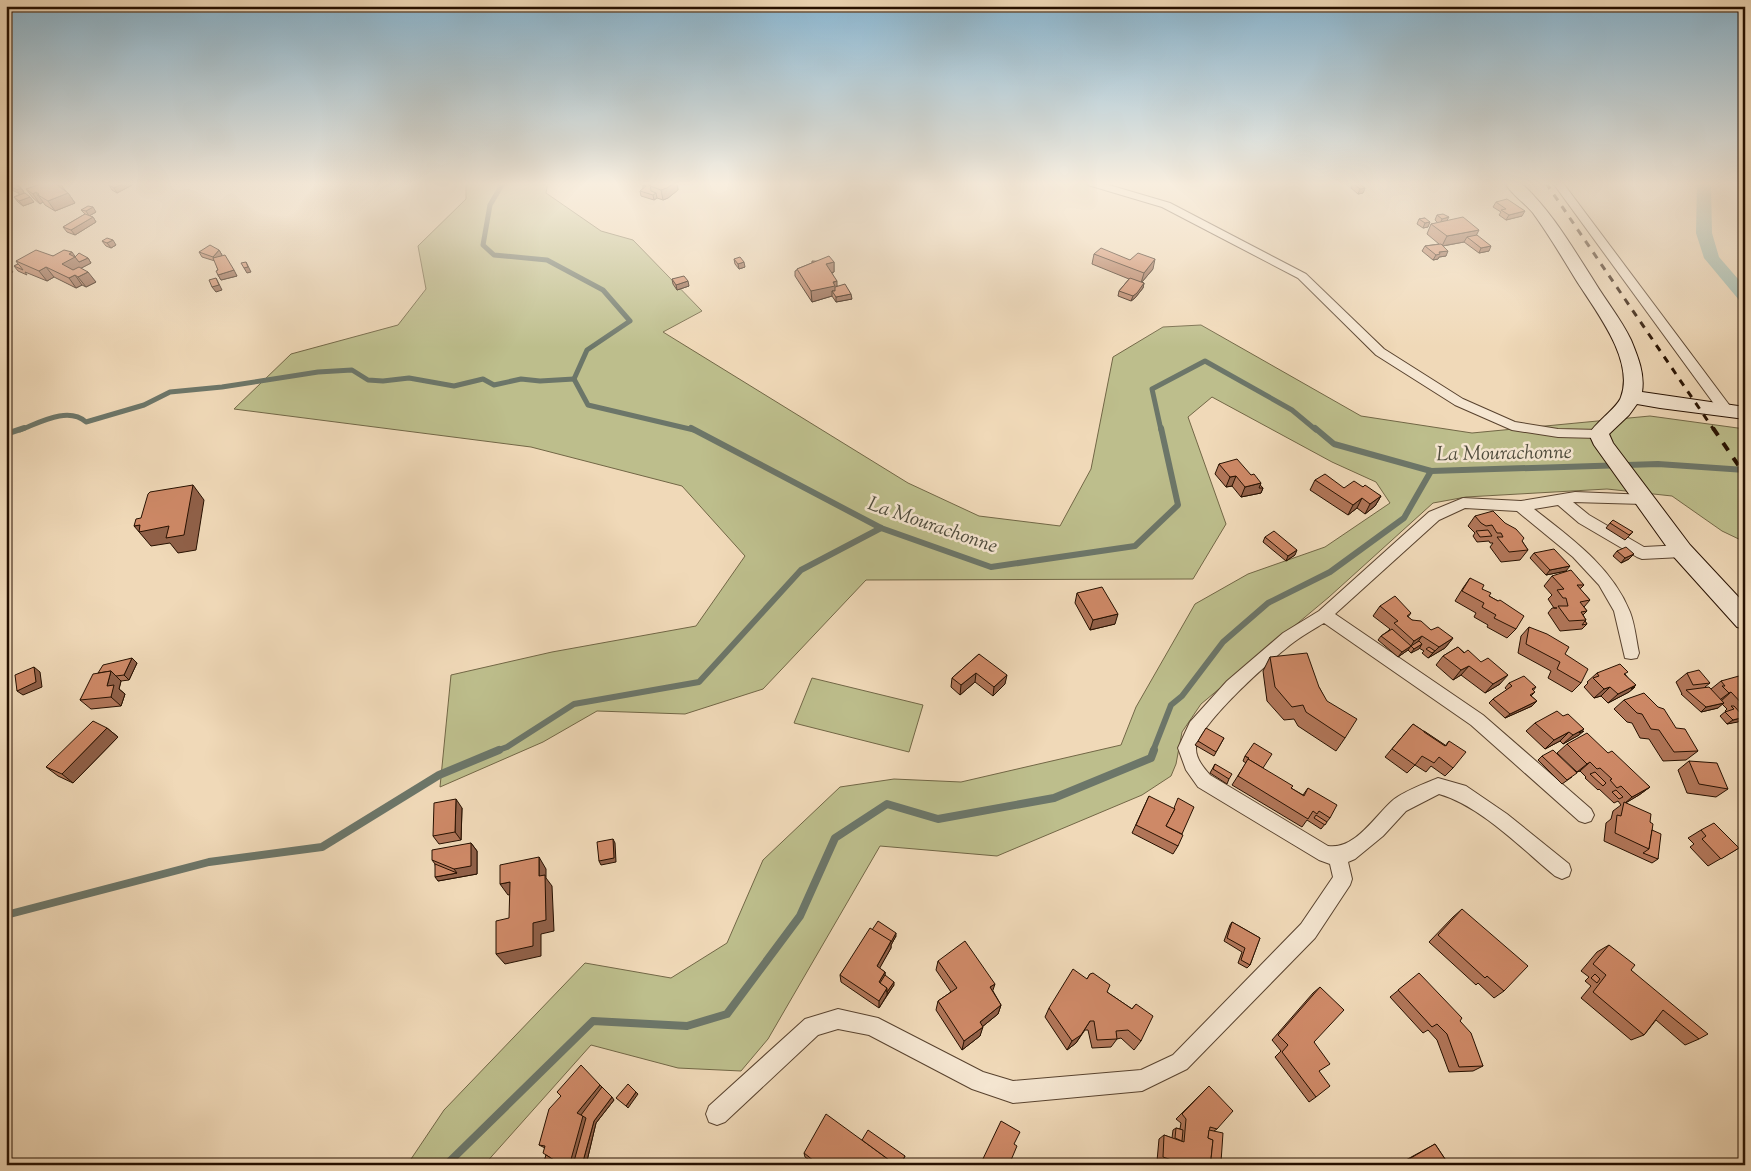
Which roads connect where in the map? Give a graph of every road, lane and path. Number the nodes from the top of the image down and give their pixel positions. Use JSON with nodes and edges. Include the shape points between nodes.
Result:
{"nodes":[{"id":1,"x":1229,"y":238,"type":"edge"},
{"id":2,"x":1556,"y":238,"type":"edge"},
{"id":3,"x":1597,"y":238,"type":"edge"},
{"id":4,"x":1632,"y":396,"type":"junction"},
{"id":5,"x":1725,"y":409,"type":"junction"},
{"id":6,"x":1745,"y":413,"type":"edge"},
{"id":7,"x":1601,"y":440,"type":"junction"},
{"id":8,"x":1643,"y":499,"type":"junction"},
{"id":9,"x":1561,"y":500,"type":"junction"},
{"id":10,"x":1521,"y":506,"type":"junction"},
{"id":11,"x":1682,"y":551,"type":"junction"},
{"id":12,"x":1324,"y":615,"type":"junction"},
{"id":13,"x":1745,"y":620,"type":"edge"},
{"id":14,"x":1631,"y":653,"type":"dead end"},
{"id":15,"x":1585,"y":815,"type":"dead end"},
{"id":16,"x":1337,"y":856,"type":"junction"},
{"id":17,"x":1562,"y":870,"type":"dead end"},
{"id":18,"x":717,"y":1114,"type":"dead end"}],
"edges":[{"from":1,"to":7,"type":"street","via":[[1302,276],[1380,352],[1459,402],[1512,426]]},
{"from":2,"to":4,"type":"street","via":[[1615,329],[1630,362]]},
{"from":3,"to":5,"type":"street"},
{"from":4,"to":5,"type":"street","via":[[1662,404]]},
{"from":4,"to":7,"type":"street","via":[[1602,428]]},
{"from":5,"to":6,"type":"street"},
{"from":7,"to":8,"type":"street"},
{"from":8,"to":9,"type":"street","via":[[1575,497]]},
{"from":8,"to":11,"type":"street"},
{"from":9,"to":10,"type":"street"},
{"from":9,"to":11,"type":"street","via":[[1584,519],[1642,553]]},
{"from":10,"to":12,"type":"street","via":[[1463,504],[1434,516]]},
{"from":10,"to":14,"type":"street","via":[[1582,556],[1608,586],[1622,611]]},
{"from":11,"to":13,"type":"street"},
{"from":12,"to":15,"type":"street","via":[[1477,720]]},
{"from":12,"to":16,"type":"street","via":[[1289,637],[1233,686],[1196,727],[1187,748],[1192,765],[1204,781],[1325,854]]},
{"from":16,"to":17,"type":"street","via":[[1349,853],[1400,805],[1438,786],[1460,792],[1501,820]]},
{"from":16,"to":18,"type":"street","via":[[1343,879],[1308,931],[1180,1062],[1142,1080],[1013,1092],[979,1082],[871,1025],[838,1019],[812,1026]]}]}
